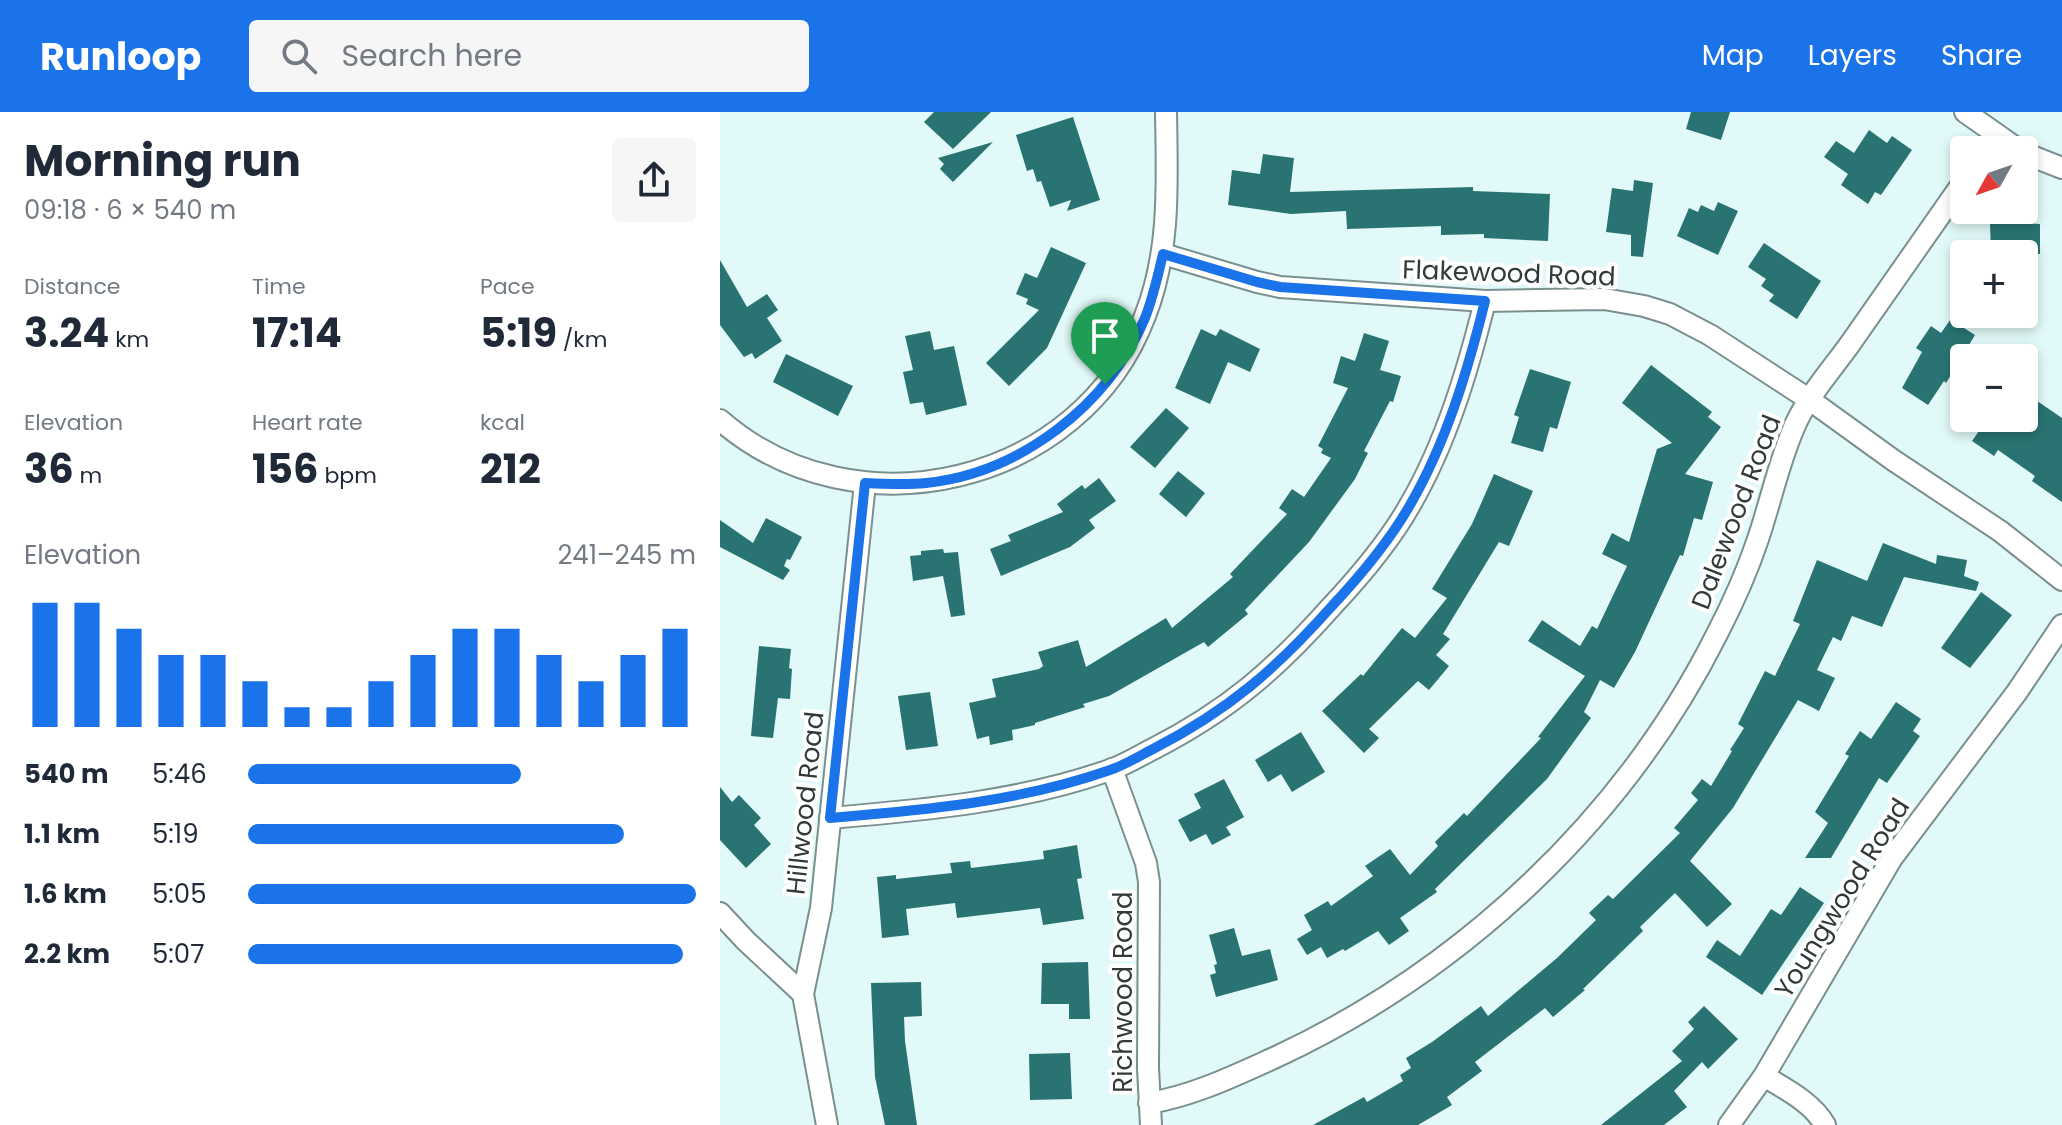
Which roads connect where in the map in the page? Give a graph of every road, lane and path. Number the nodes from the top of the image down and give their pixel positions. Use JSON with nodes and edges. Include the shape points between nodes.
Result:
{"nodes":[{"id":1,"x":1166,"y":112,"type":"edge"},
{"id":2,"x":1965,"y":112,"type":"edge"},
{"id":3,"x":1986,"y":136,"type":"edge"},
{"id":4,"x":2038,"y":159,"type":"edge"},
{"id":5,"x":2062,"y":168,"type":"edge"},
{"id":6,"x":1950,"y":201,"type":"edge"},
{"id":7,"x":1163,"y":254,"type":"junction"},
{"id":8,"x":1485,"y":301,"type":"junction"},
{"id":9,"x":1810,"y":400,"type":"junction"},
{"id":10,"x":720,"y":420,"type":"edge"},
{"id":11,"x":865,"y":483,"type":"junction"},
{"id":12,"x":2062,"y":580,"type":"edge"},
{"id":13,"x":2062,"y":625,"type":"edge"},
{"id":14,"x":1112,"y":769,"type":"junction"},
{"id":15,"x":830,"y":818,"type":"junction"},
{"id":16,"x":720,"y":913,"type":"edge"},
{"id":17,"x":803,"y":994,"type":"junction"},
{"id":18,"x":1764,"y":1076,"type":"junction"},
{"id":19,"x":1149,"y":1103,"type":"junction"},
{"id":20,"x":827,"y":1125,"type":"edge"},
{"id":21,"x":1151,"y":1125,"type":"edge"},
{"id":22,"x":1729,"y":1125,"type":"edge"},
{"id":23,"x":1825,"y":1125,"type":"edge"}],
"edges":[{"from":1,"to":7,"type":"street"},
{"from":2,"to":3,"type":"street"},
{"from":4,"to":5,"type":"street"},
{"from":6,"to":9,"type":"street","name":"Dalewood Road"},
{"from":7,"to":8,"type":"street","name":"Flakewood Road","via":[[1280,287]]},
{"from":7,"to":11,"type":"street","via":[[1136,336],[1105,384],[1068,421],[1017,454],[970,473],[925,483]]},
{"from":8,"to":9,"type":"street","name":"Flakewood Road","via":[[1604,299],[1657,310],[1710,335]]},
{"from":8,"to":14,"type":"street","via":[[1464,375],[1426,474],[1358,578],[1257,682],[1173,739]]},
{"from":9,"to":12,"type":"street","name":"Flakewood Road"},
{"from":9,"to":19,"type":"street","name":"Dalewood Road","via":[[1796,422],[1739,589],[1689,688],[1644,754],[1575,836],[1450,953],[1389,996],[1247,1070],[1180,1097]]},
{"from":10,"to":11,"type":"street","via":[[781,460]]},
{"from":11,"to":15,"type":"street","name":"Hillwood Road"},
{"from":13,"to":18,"type":"street","name":"Youngwood Road","via":[[1892,858]]},
{"from":14,"to":15,"type":"street","via":[[975,804]]},
{"from":14,"to":19,"type":"street","name":"Richwood Road","via":[[1149,882]]},
{"from":15,"to":17,"type":"street","name":"Hillwood Road","via":[[821,908]]},
{"from":16,"to":17,"type":"street"},
{"from":17,"to":20,"type":"street","name":"Hillwood Road"},
{"from":18,"to":22,"type":"street","name":"Youngwood Road"},
{"from":18,"to":23,"type":"street","via":[[1803,1101]]},
{"from":19,"to":21,"type":"street","name":"Richwood Road"}]}
